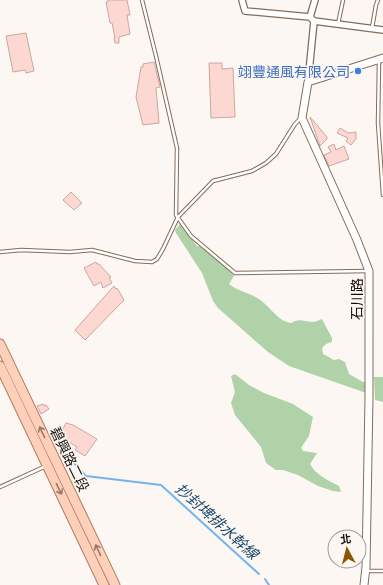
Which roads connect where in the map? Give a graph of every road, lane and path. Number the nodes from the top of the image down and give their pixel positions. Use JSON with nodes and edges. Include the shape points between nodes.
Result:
{"nodes":[{"id":1,"x":142,"y":0,"type":"edge"},
{"id":2,"x":242,"y":0,"type":"edge"},
{"id":3,"x":315,"y":0,"type":"edge"},
{"id":4,"x":343,"y":0,"type":"edge"},
{"id":5,"x":378,"y":0,"type":"edge"},
{"id":6,"x":312,"y":19,"type":"junction"},
{"id":7,"x":338,"y":25,"type":"junction"},
{"id":8,"x":372,"y":29,"type":"junction"},
{"id":9,"x":383,"y":30,"type":"edge"},
{"id":10,"x":381,"y":59,"type":"edge"},
{"id":11,"x":308,"y":82,"type":"junction"},
{"id":12,"x":302,"y":118,"type":"junction"},
{"id":13,"x":383,"y":195,"type":"edge"},
{"id":14,"x":178,"y":217,"type":"junction"},
{"id":15,"x":0,"y":252,"type":"edge"},
{"id":16,"x":369,"y":271,"type":"junction"},
{"id":17,"x":0,"y":344,"type":"edge"},
{"id":18,"x":0,"y":366,"type":"edge"},
{"id":19,"x":47,"y":466,"type":"junction"},
{"id":20,"x":60,"y":469,"type":"junction"},
{"id":21,"x":0,"y":487,"type":"edge"},
{"id":22,"x":366,"y":571,"type":"junction"},
{"id":23,"x":383,"y":571,"type":"edge"},
{"id":24,"x":104,"y":585,"type":"edge"},
{"id":25,"x":115,"y":585,"type":"edge"},
{"id":26,"x":364,"y":585,"type":"edge"}],
"edges":[{"from":1,"to":14,"type":"lane","via":[[177,148]]},
{"from":2,"to":6,"type":"street","via":[[245,11]]},
{"from":3,"to":6,"type":"street"},
{"from":4,"to":7,"type":"lane"},
{"from":5,"to":8,"type":"lane"},
{"from":6,"to":7,"type":"street"},
{"from":6,"to":11,"type":"street"},
{"from":7,"to":8,"type":"street"},
{"from":8,"to":9,"type":"street"},
{"from":10,"to":11,"type":"street"},
{"from":10,"to":13,"type":"lane","via":[[378,123]]},
{"from":11,"to":12,"type":"street"},
{"from":12,"to":14,"type":"lane","via":[[295,124],[276,154],[266,163],[252,171],[213,181]]},
{"from":12,"to":16,"type":"street","name":"石川路"},
{"from":14,"to":15,"type":"lane","via":[[163,249],[152,262],[134,261],[92,250]]},
{"from":14,"to":16,"type":"lane","via":[[191,236],[235,273]]},
{"from":16,"to":22,"type":"street","name":"石川路"},
{"from":20,"to":17,"type":"main road","name":"碧興路二段","one_way":true},
{"from":18,"to":19,"type":"main road","name":"碧興路二段"},
{"from":19,"to":20,"type":"lane"},
{"from":19,"to":21,"type":"lane"},
{"from":19,"to":24,"type":"main road","name":"碧興路二段","one_way":true},
{"from":25,"to":20,"type":"main road","name":"碧興路二段","one_way":true},
{"from":22,"to":23,"type":"lane"},
{"from":22,"to":26,"type":"street","name":"石川路"}]}
